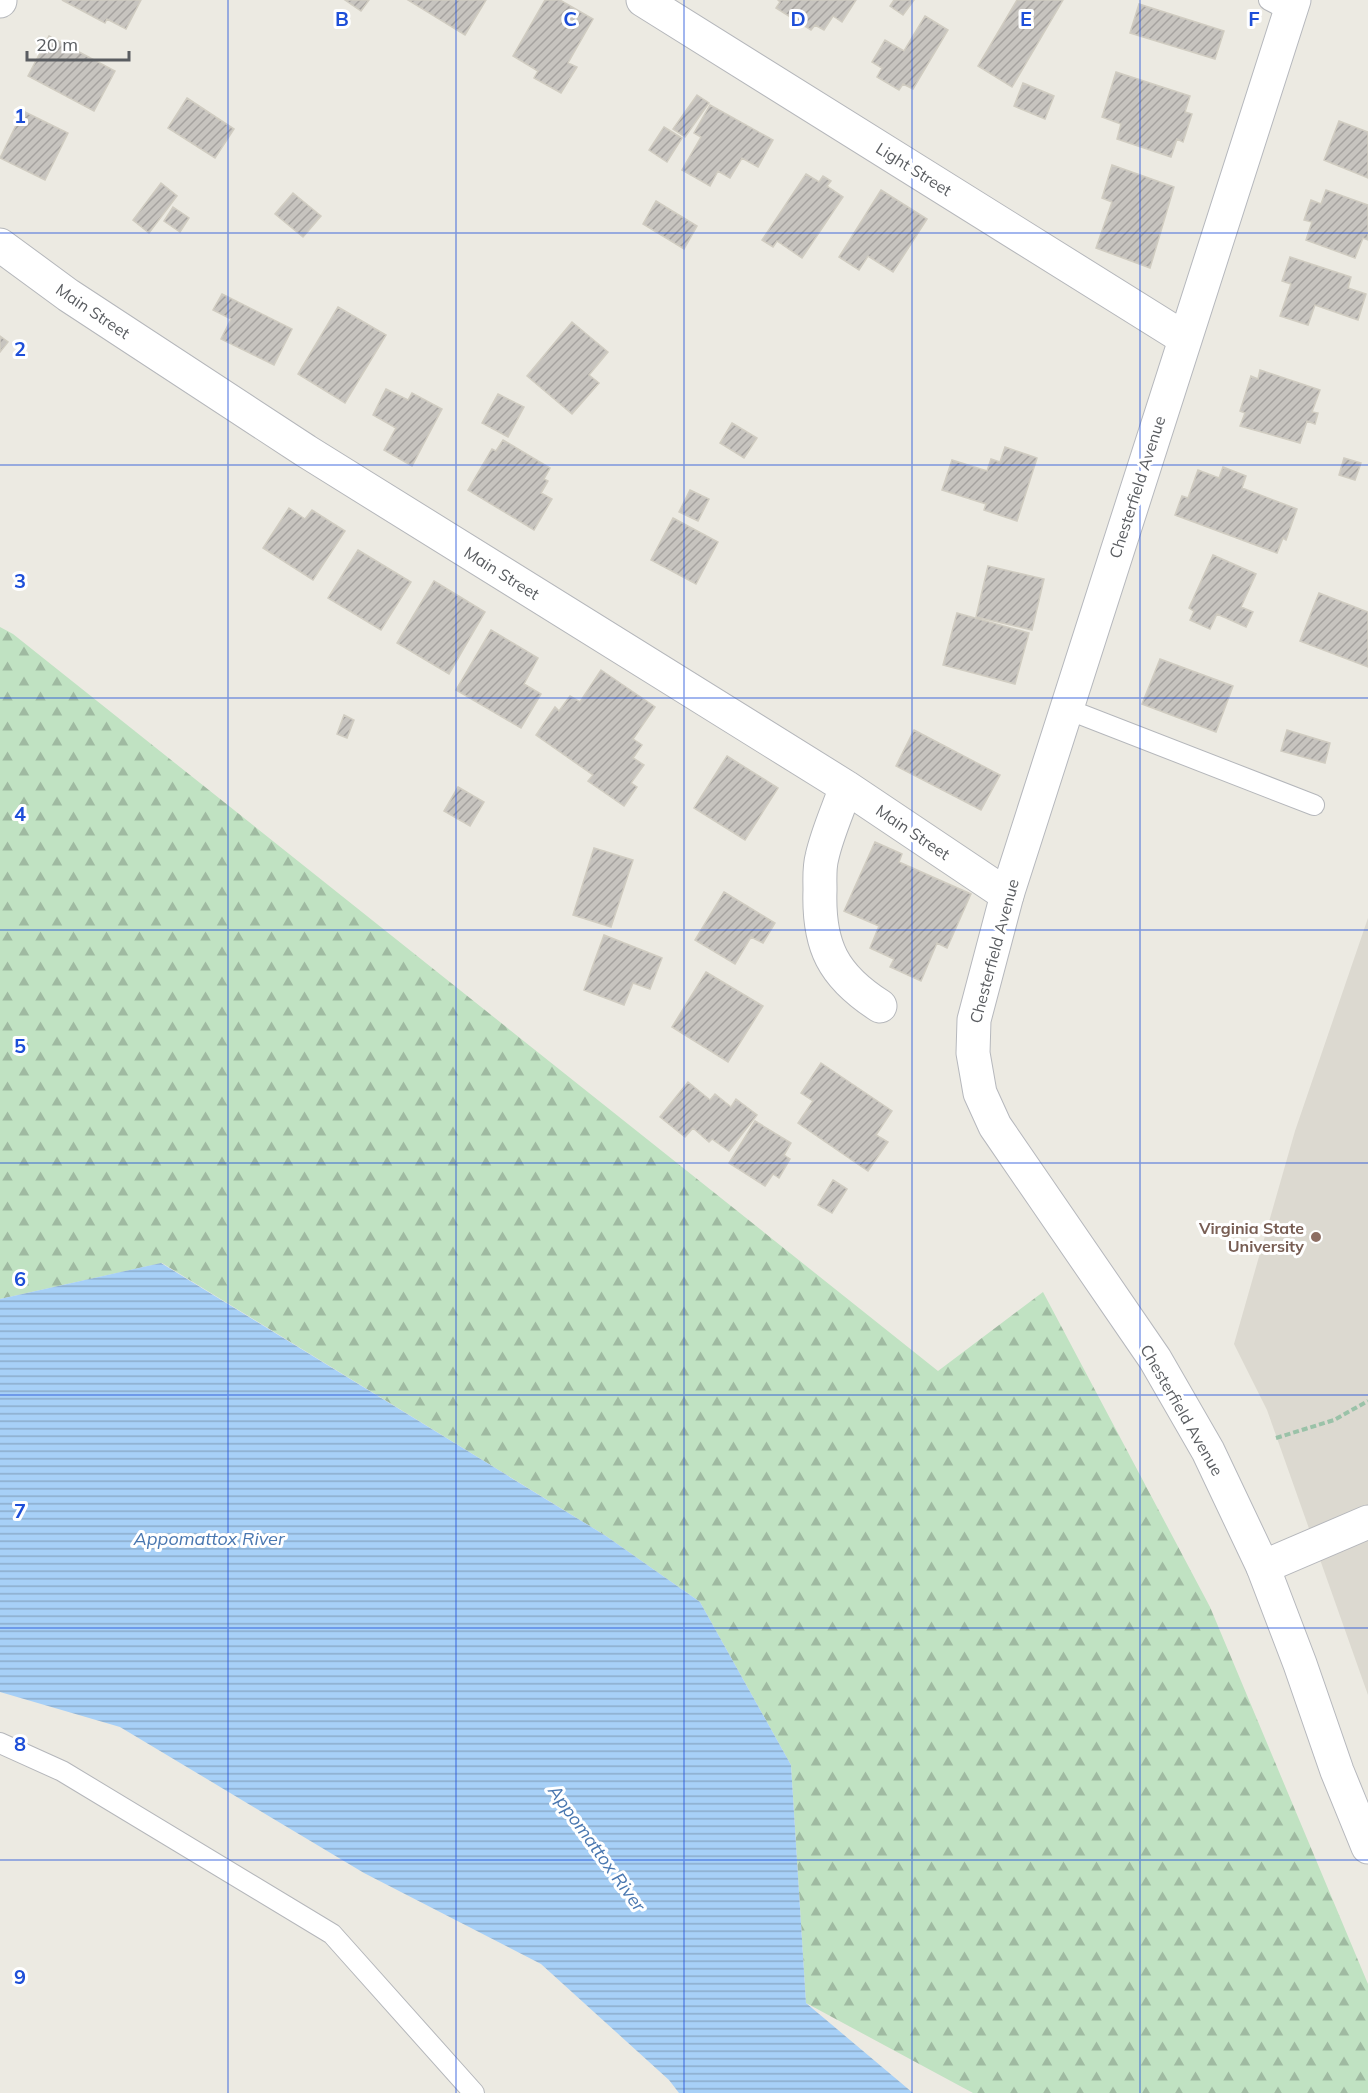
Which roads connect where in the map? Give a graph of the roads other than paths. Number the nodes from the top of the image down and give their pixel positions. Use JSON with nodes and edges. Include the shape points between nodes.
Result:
{"nodes":[{"id":1,"x":643,"y":0,"type":"edge"},
{"id":2,"x":1284,"y":4,"type":"edge"},
{"id":3,"x":0,"y":246,"type":"edge"},
{"id":4,"x":1184,"y":338,"type":"junction"},
{"id":5,"x":1066,"y":709,"type":"junction"},
{"id":6,"x":846,"y":787,"type":"junction"},
{"id":7,"x":1314,"y":805,"type":"dead end"},
{"id":8,"x":1007,"y":895,"type":"junction"},
{"id":9,"x":880,"y":1006,"type":"dead end"},
{"id":10,"x":1368,"y":1522,"type":"edge"},
{"id":11,"x":1263,"y":1567,"type":"junction"},
{"id":12,"x":0,"y":1743,"type":"edge"},
{"id":13,"x":1368,"y":1847,"type":"edge"},
{"id":14,"x":474,"y":2093,"type":"edge"}],
"edges":[{"from":1,"to":4,"type":"street","name":"Light Street"},
{"from":2,"to":4,"type":"street","name":"Chesterfield Avenue"},
{"from":3,"to":6,"type":"street","name":"Main Street","via":[[306,451]]},
{"from":4,"to":5,"type":"street","name":"Chesterfield Avenue"},
{"from":5,"to":7,"type":"lane"},
{"from":5,"to":8,"type":"street","name":"Chesterfield Avenue"},
{"from":6,"to":8,"type":"street","name":"Main Street"},
{"from":6,"to":9,"type":"street","via":[[821,859],[819,906],[824,943],[838,970],[859,992]]},
{"from":8,"to":11,"type":"street","name":"Chesterfield Avenue","via":[[974,1020],[973,1053],[980,1093],[995,1126],[1155,1359],[1208,1451]]},
{"from":10,"to":11,"type":"street"},
{"from":11,"to":13,"type":"street","name":"Chesterfield Avenue"},
{"from":12,"to":14,"type":"lane","via":[[62,1771],[332,1934]]}]}
